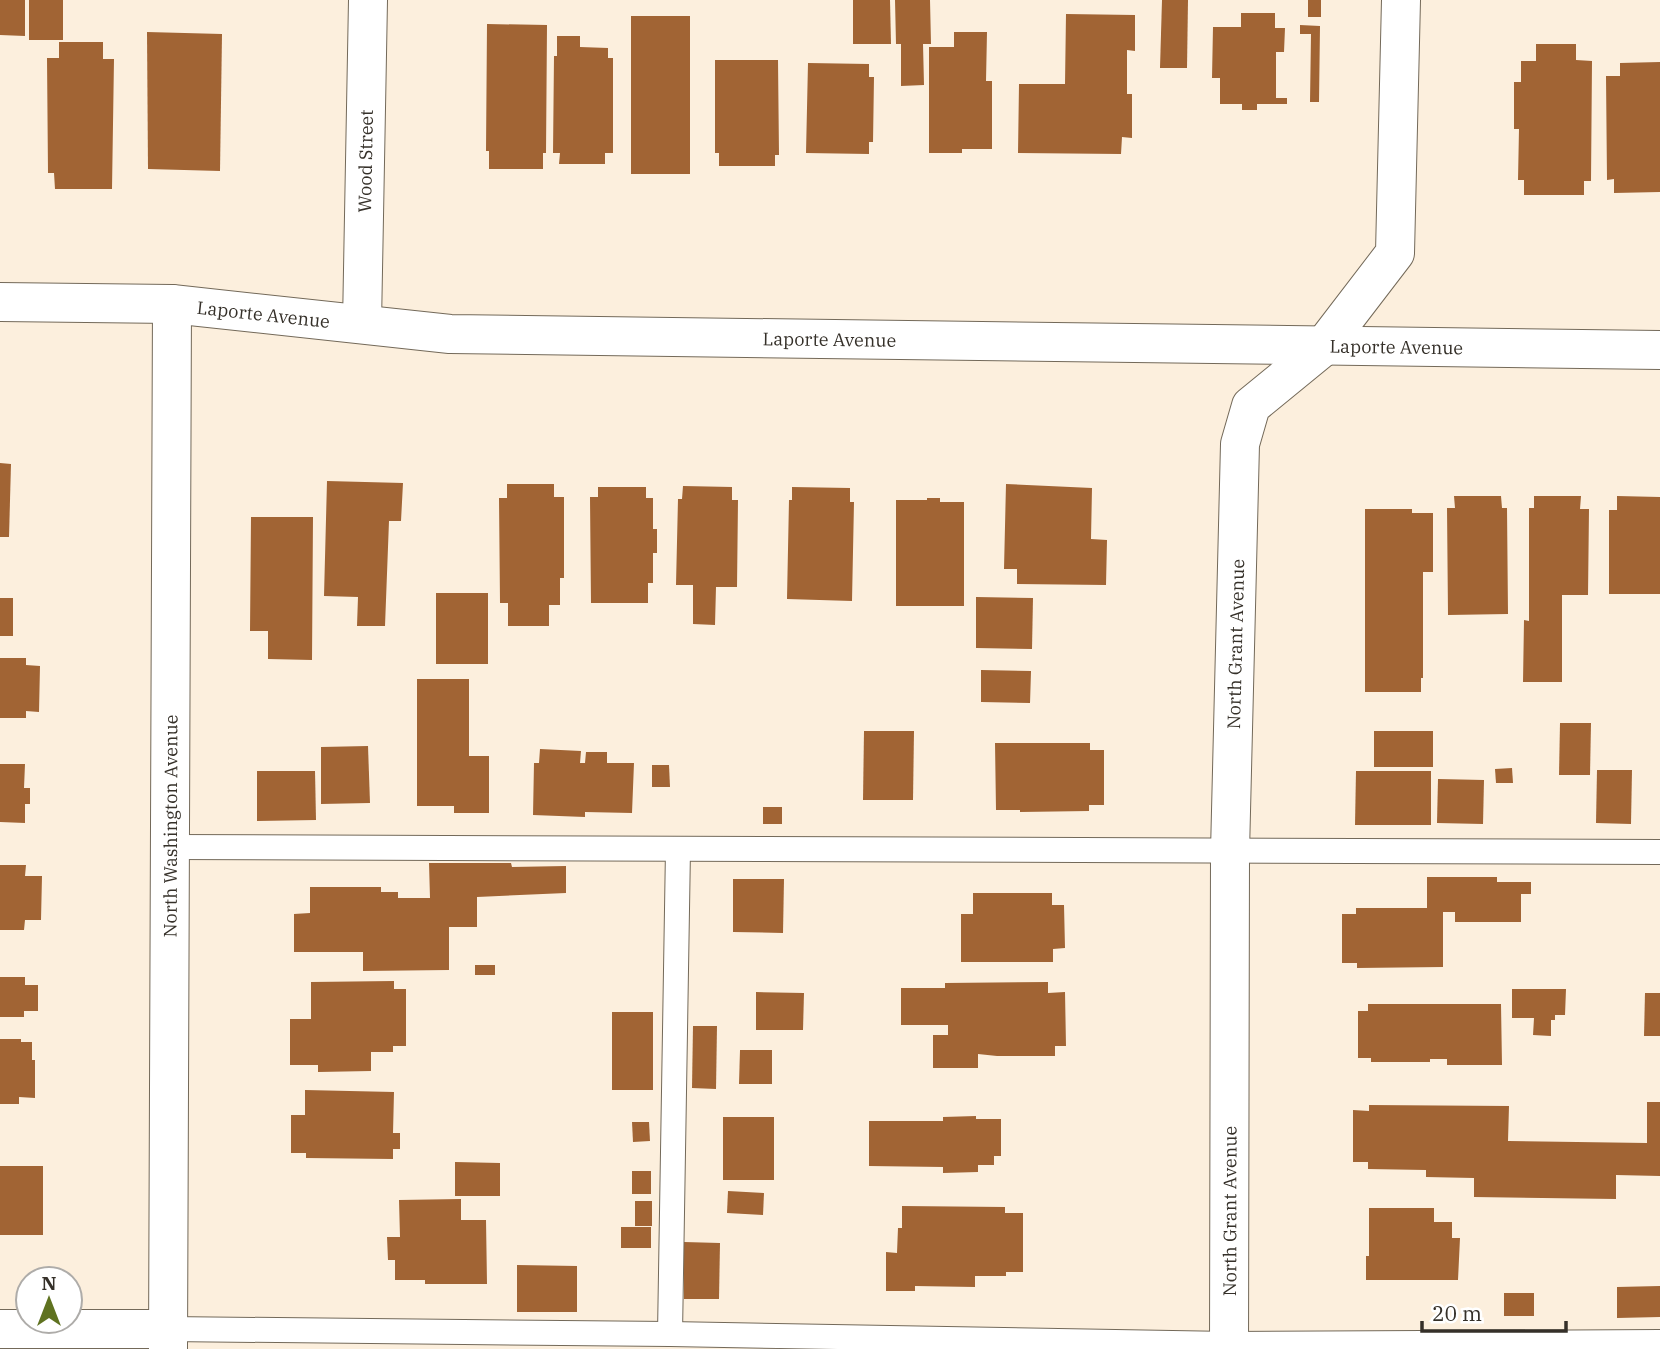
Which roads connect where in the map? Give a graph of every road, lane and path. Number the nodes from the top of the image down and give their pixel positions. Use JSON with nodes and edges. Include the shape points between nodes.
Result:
{"nodes":[{"id":1,"x":368,"y":0,"type":"edge"},
{"id":2,"x":1401,"y":0,"type":"edge"},
{"id":3,"x":0,"y":302,"type":"edge"},
{"id":4,"x":172,"y":304,"type":"junction"},
{"id":5,"x":362,"y":324,"type":"junction"},
{"id":6,"x":1324,"y":346,"type":"junction"},
{"id":7,"x":1660,"y":350,"type":"edge"},
{"id":8,"x":170,"y":847,"type":"junction"},
{"id":9,"x":678,"y":849,"type":"junction"},
{"id":10,"x":1230,"y":852,"type":"junction"},
{"id":11,"x":1660,"y":852,"type":"edge"},
{"id":12,"x":0,"y":1329,"type":"edge"},
{"id":13,"x":670,"y":1334,"type":"junction"},
{"id":14,"x":168,"y":1339,"type":"edge"},
{"id":15,"x":1660,"y":1342,"type":"edge"},
{"id":16,"x":1229,"y":1346,"type":"edge"}],
"edges":[{"from":1,"to":5,"type":"street","name":"Wood Street"},
{"from":2,"to":6,"type":"street","name":"North Grant Avenue","via":[[1395,253]]},
{"from":3,"to":4,"type":"street","name":"Laporte Avenue"},
{"from":4,"to":5,"type":"street","name":"Laporte Avenue"},
{"from":4,"to":8,"type":"street","name":"North Washington Avenue"},
{"from":5,"to":6,"type":"street","name":"Laporte Avenue","via":[[450,334]]},
{"from":6,"to":7,"type":"street","name":"Laporte Avenue"},
{"from":6,"to":10,"type":"street","name":"North Grant Avenue","via":[[1251,406],[1240,444]]},
{"from":8,"to":9,"type":"lane"},
{"from":8,"to":14,"type":"street","name":"North Washington Avenue"},
{"from":9,"to":10,"type":"lane"},
{"from":9,"to":13,"type":"lane"},
{"from":10,"to":11,"type":"lane"},
{"from":10,"to":16,"type":"street","name":"North Grant Avenue"},
{"from":12,"to":14,"type":"street"},
{"from":13,"to":14,"type":"lane"},
{"from":13,"to":16,"type":"lane"},
{"from":15,"to":16,"type":"lane"}]}
